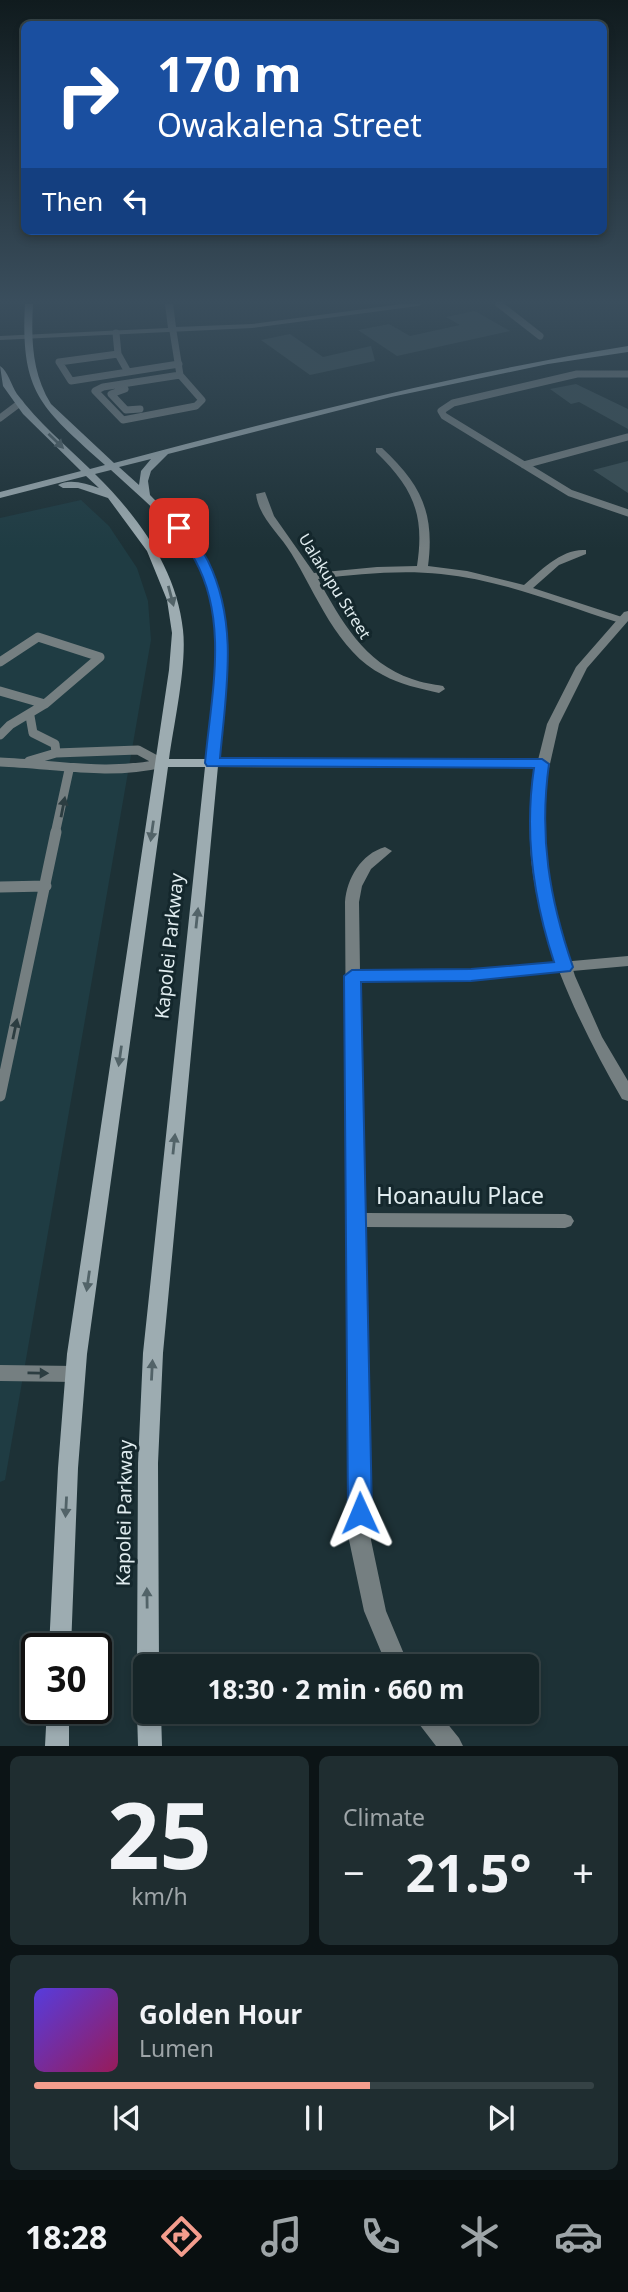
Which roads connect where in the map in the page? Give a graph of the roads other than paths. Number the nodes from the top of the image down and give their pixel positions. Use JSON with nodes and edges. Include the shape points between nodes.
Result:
{"nodes":[{"id":1,"x":7,"y":385,"type":"edge"},
{"id":2,"x":36,"y":385,"type":"edge"},
{"id":3,"x":113,"y":385,"type":"edge"},
{"id":4,"x":153,"y":385,"type":"edge"},
{"id":5,"x":189,"y":385,"type":"edge"},
{"id":6,"x":432,"y":385,"type":"edge"},
{"id":7,"x":527,"y":385,"type":"edge"},
{"id":8,"x":20,"y":403,"type":"junction"},
{"id":9,"x":152,"y":407,"type":"dead end"},
{"id":10,"x":140,"y":409,"type":"dead end"},
{"id":11,"x":171,"y":412,"type":"junction"},
{"id":12,"x":0,"y":418,"type":"edge"},
{"id":13,"x":628,"y":437,"type":"edge"},
{"id":14,"x":379,"y":450,"type":"dead end"},
{"id":15,"x":168,"y":451,"type":"junction"},
{"id":16,"x":110,"y":465,"type":"junction"},
{"id":17,"x":524,"y":465,"type":"junction"},
{"id":18,"x":86,"y":470,"type":"junction"},
{"id":19,"x":1,"y":492,"type":"edge"},
{"id":20,"x":261,"y":494,"type":"dead end"},
{"id":21,"x":145,"y":495,"type":"junction"},
{"id":22,"x":112,"y":496,"type":"junction"},
{"id":23,"x":628,"y":513,"type":"edge"},
{"id":24,"x":582,"y":552,"type":"dead end"},
{"id":25,"x":422,"y":569,"type":"junction"},
{"id":26,"x":310,"y":577,"type":"junction"},
{"id":27,"x":525,"y":590,"type":"junction"},
{"id":28,"x":624,"y":617,"type":"edge"},
{"id":29,"x":0,"y":662,"type":"edge"},
{"id":30,"x":439,"y":689,"type":"dead end"},
{"id":31,"x":0,"y":691,"type":"edge"},
{"id":32,"x":45,"y":704,"type":"junction"},
{"id":33,"x":30,"y":716,"type":"junction"},
{"id":34,"x":0,"y":736,"type":"edge"},
{"id":35,"x":56,"y":753,"type":"junction"},
{"id":36,"x":0,"y":762,"type":"edge"},
{"id":37,"x":26,"y":762,"type":"junction"},
{"id":38,"x":162,"y":763,"type":"junction"},
{"id":39,"x":212,"y":763,"type":"junction"},
{"id":40,"x":542,"y":764,"type":"junction"},
{"id":41,"x":69,"y":770,"type":"junction"},
{"id":42,"x":384,"y":850,"type":"dead end"},
{"id":43,"x":46,"y":886,"type":"junction"},
{"id":44,"x":0,"y":887,"type":"edge"},
{"id":45,"x":628,"y":961,"type":"edge"},
{"id":46,"x":564,"y":967,"type":"junction"},
{"id":47,"x":352,"y":976,"type":"junction"},
{"id":48,"x":3,"y":1067,"type":"edge"},
{"id":49,"x":628,"y":1095,"type":"edge"},
{"id":50,"x":0,"y":1096,"type":"edge"},
{"id":51,"x":356,"y":1220,"type":"junction"},
{"id":52,"x":565,"y":1220,"type":"dead end"},
{"id":53,"x":0,"y":1373,"type":"edge"},
{"id":54,"x":76,"y":1374,"type":"junction"},
{"id":55,"x":61,"y":1633,"type":"edge"},
{"id":56,"x":148,"y":1654,"type":"edge"},
{"id":57,"x":393,"y":1654,"type":"edge"},
{"id":58,"x":58,"y":1724,"type":"edge"},
{"id":59,"x":149,"y":1724,"type":"edge"},
{"id":60,"x":433,"y":1724,"type":"edge"},
{"id":61,"x":57,"y":1746,"type":"edge"},
{"id":62,"x":150,"y":1746,"type":"edge"},
{"id":63,"x":450,"y":1746,"type":"edge"}],
"edges":[{"from":1,"to":8,"type":"main road","name":"Kapolei Parkway"},
{"from":2,"to":16,"type":"main road","name":"Kapolei Parkway","via":[[48,406]]},
{"from":3,"to":11,"type":"lane","via":[[96,391],[123,420]]},
{"from":4,"to":10,"type":"lane","via":[[111,394],[126,410]]},
{"from":5,"to":11,"type":"lane","via":[[202,400]]},
{"from":6,"to":15,"type":"main road"},
{"from":7,"to":17,"type":"lane","via":[[442,408],[444,416]]},
{"from":8,"to":12,"type":"lane"},
{"from":8,"to":18,"type":"main road","name":"Kapolei Parkway","one_way":true},
{"from":9,"to":11,"type":"lane"},
{"from":13,"to":17,"type":"lane"},
{"from":14,"to":25,"type":"street","via":[[400,469],[420,502],[427,527]]},
{"from":15,"to":16,"type":"main road"},
{"from":15,"to":21,"type":"main road","via":[[144,469]]},
{"from":16,"to":18,"type":"main road"},
{"from":16,"to":21,"type":"main road","name":"Kapolei Parkway"},
{"from":17,"to":23,"type":"lane","via":[[570,493]]},
{"from":18,"to":19,"type":"main road"},
{"from":18,"to":22,"type":"main road","name":"Kapolei Parkway"},
{"from":19,"to":22,"type":"main road","via":[[72,485]]},
{"from":20,"to":26,"type":"street","name":"Ualakupu Street","via":[[264,508]]},
{"from":21,"to":39,"type":"main road","name":"Kapolei Parkway","via":[[191,544],[218,604],[223,650]]},
{"from":22,"to":38,"type":"main road","name":"Kapolei Parkway","one_way":true,"via":[[161,567],[176,616],[177,651]]},
{"from":24,"to":27,"type":"street","via":[[560,560]]},
{"from":25,"to":26,"type":"street"},
{"from":25,"to":27,"type":"street"},
{"from":26,"to":30,"type":"street","name":"Ualakupu Street","via":[[359,653],[399,680]]},
{"from":27,"to":28,"type":"street"},
{"from":28,"to":40,"type":"street","via":[[574,677],[553,721]]},
{"from":29,"to":32,"type":"lane","via":[[38,638],[100,657]]},
{"from":31,"to":32,"type":"lane"},
{"from":32,"to":33,"type":"lane"},
{"from":33,"to":34,"type":"lane","via":[[10,725]]},
{"from":33,"to":35,"type":"lane","via":[[33,733],[55,744]]},
{"from":35,"to":37,"type":"lane"},
{"from":35,"to":38,"type":"lane","via":[[138,750]]},
{"from":36,"to":37,"type":"lane"},
{"from":37,"to":41,"type":"lane"},
{"from":38,"to":39,"type":"main road"},
{"from":38,"to":41,"type":"lane","via":[[138,770]]},
{"from":38,"to":54,"type":"main road","name":"Kapolei Parkway","one_way":true},
{"from":39,"to":40,"type":"street"},
{"from":56,"to":39,"type":"main road","name":"Kapolei Parkway","one_way":true,"via":[[153,1353]]},
{"from":40,"to":46,"type":"street","via":[[537,798],[538,857],[550,925]]},
{"from":43,"to":41,"type":"lane","one_way":true},
{"from":42,"to":47,"type":"street","via":[[360,872],[352,891]]},
{"from":43,"to":44,"type":"lane"},
{"from":48,"to":43,"type":"lane","one_way":true},
{"from":45,"to":46,"type":"street"},
{"from":46,"to":47,"type":"street","via":[[471,975]]},
{"from":46,"to":49,"type":"street","via":[[600,1047]]},
{"from":47,"to":51,"type":"street"},
{"from":48,"to":50,"type":"lane"},
{"from":51,"to":52,"type":"street","name":"Hoanaulu Place"},
{"from":51,"to":57,"type":"street","via":[[360,1540],[375,1611]]},
{"from":53,"to":54,"type":"lane","one_way":true},
{"from":54,"to":55,"type":"main road","name":"Kapolei Parkway","one_way":true},
{"from":58,"to":61,"type":"main road"},
{"from":59,"to":62,"type":"main road"},
{"from":60,"to":63,"type":"street"}]}
